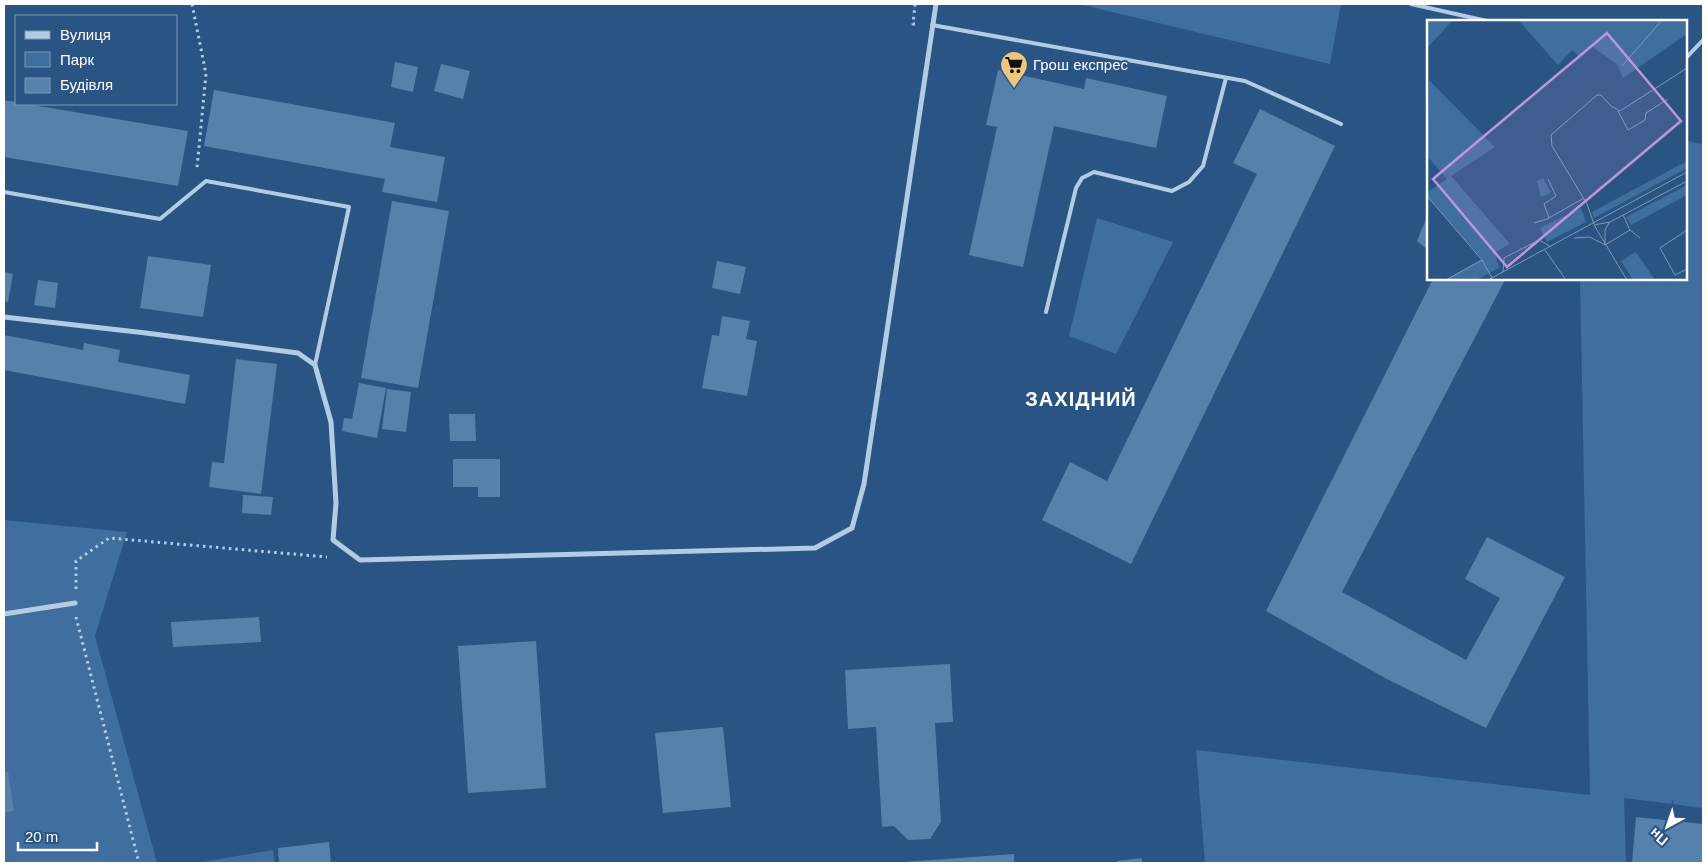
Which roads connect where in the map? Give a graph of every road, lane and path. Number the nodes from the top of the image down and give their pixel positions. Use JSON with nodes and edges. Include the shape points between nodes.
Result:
{"nodes":[{"id":1,"x":192,"y":4,"type":"edge"},
{"id":2,"x":936,"y":4,"type":"edge"},
{"id":3,"x":1411,"y":4,"type":"edge"},
{"id":4,"x":1483,"y":20,"type":"edge"},
{"id":5,"x":932,"y":25,"type":"junction"},
{"id":6,"x":1703,"y":40,"type":"edge"},
{"id":7,"x":1687,"y":57,"type":"edge"},
{"id":8,"x":1226,"y":78,"type":"junction"},
{"id":9,"x":1341,"y":124,"type":"dead end"},
{"id":10,"x":206,"y":180,"type":"junction"},
{"id":11,"x":4,"y":192,"type":"edge"},
{"id":12,"x":1046,"y":312,"type":"dead end"},
{"id":13,"x":4,"y":317,"type":"edge"},
{"id":14,"x":315,"y":365,"type":"junction"},
{"id":15,"x":331,"y":557,"type":"dead end"},
{"id":16,"x":75,"y":603,"type":"junction"},
{"id":17,"x":4,"y":614,"type":"edge"},
{"id":18,"x":139,"y":863,"type":"edge"}],
"edges":[{"from":1,"to":10,"type":"path","via":[[206,74],[196,168]]},
{"from":2,"to":5,"type":"street"},
{"from":3,"to":4,"type":"lane"},
{"from":5,"to":8,"type":"lane"},
{"from":5,"to":14,"type":"street","via":[[864,484],[852,528],[815,548],[360,560],[333,540],[336,504],[331,422]]},
{"from":6,"to":7,"type":"lane"},
{"from":8,"to":9,"type":"lane","via":[[1245,81]]},
{"from":8,"to":12,"type":"lane","via":[[1203,166],[1189,182],[1172,191],[1094,172],[1082,178],[1076,188]]},
{"from":10,"to":11,"type":"lane","via":[[160,219]]},
{"from":10,"to":14,"type":"lane","via":[[349,207]]},
{"from":13,"to":14,"type":"street","via":[[298,353]]},
{"from":15,"to":16,"type":"path","via":[[110,538],[76,562]]},
{"from":16,"to":17,"type":"street"},
{"from":16,"to":18,"type":"path","via":[[75,615]]}]}
